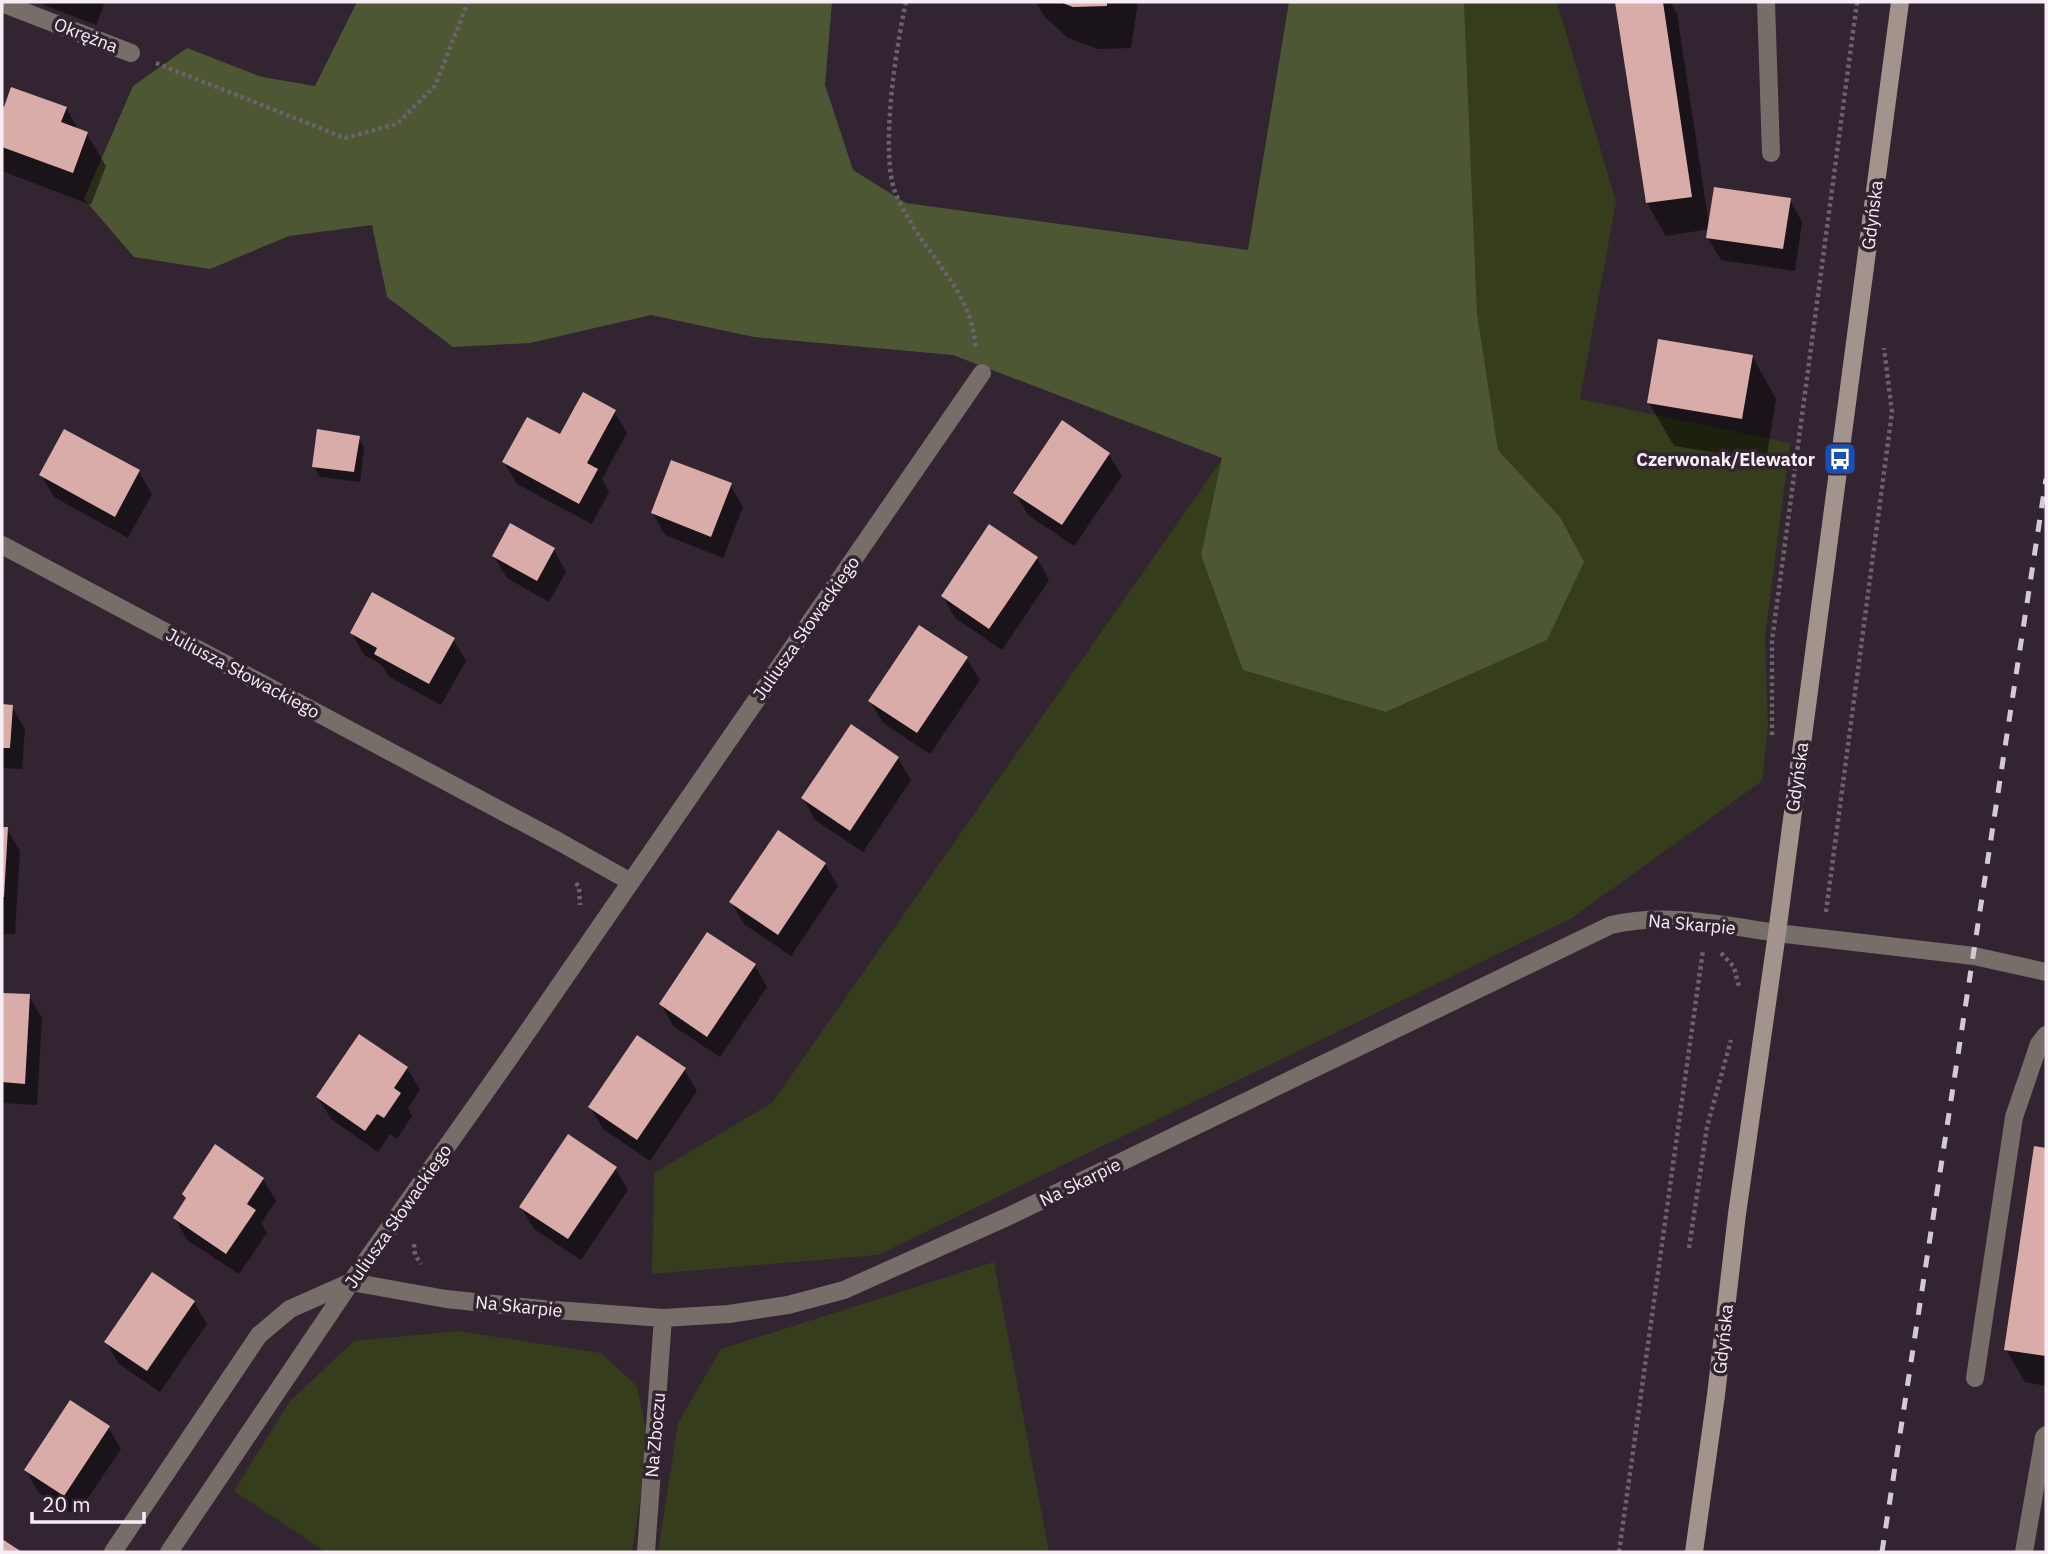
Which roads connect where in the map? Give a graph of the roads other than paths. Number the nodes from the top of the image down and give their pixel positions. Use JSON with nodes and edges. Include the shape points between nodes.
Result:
{"nodes":[{"id":1,"x":1766,"y":2,"type":"edge"},
{"id":2,"x":1900,"y":2,"type":"edge"},
{"id":3,"x":2,"y":3,"type":"edge"},
{"id":4,"x":131,"y":53,"type":"road end"},
{"id":5,"x":1771,"y":153,"type":"dead end"},
{"id":6,"x":982,"y":373,"type":"road end"},
{"id":7,"x":2,"y":545,"type":"edge"},
{"id":8,"x":631,"y":882,"type":"junction"},
{"id":9,"x":1777,"y":933,"type":"junction"},
{"id":10,"x":2046,"y":972,"type":"edge"},
{"id":11,"x":2046,"y":1035,"type":"edge"},
{"id":12,"x":351,"y":1282,"type":"junction"},
{"id":13,"x":663,"y":1318,"type":"junction"},
{"id":14,"x":1975,"y":1378,"type":"dead end"},
{"id":15,"x":2046,"y":1435,"type":"edge"},
{"id":16,"x":113,"y":1552,"type":"edge"},
{"id":17,"x":169,"y":1552,"type":"edge"},
{"id":18,"x":646,"y":1552,"type":"edge"},
{"id":19,"x":1694,"y":1552,"type":"edge"},
{"id":20,"x":2024,"y":1552,"type":"edge"}],
"edges":[{"from":1,"to":5,"type":"street"},
{"from":2,"to":9,"type":"main road","name":"Gdyńska"},
{"from":3,"to":4,"type":"street","name":"Okrężna"},
{"from":6,"to":8,"type":"street","name":"Juliusza Słowackiego"},
{"from":7,"to":8,"type":"street","name":"Juliusza Słowackiego"},
{"from":8,"to":12,"type":"street","name":"Juliusza Słowackiego"},
{"from":9,"to":10,"type":"street","name":"Na Skarpie","via":[[1973,956]]},
{"from":9,"to":13,"type":"street","name":"Na Skarpie","via":[[1672,918],[1611,925],[898,1268],[844,1290],[788,1305]]},
{"from":9,"to":19,"type":"main road","name":"Gdyńska"},
{"from":11,"to":14,"type":"street","via":[[2014,1116]]},
{"from":12,"to":13,"type":"street","name":"Na Skarpie","via":[[459,1301]]},
{"from":12,"to":16,"type":"street","via":[[290,1309],[260,1335]]},
{"from":12,"to":17,"type":"street","name":"Juliusza Słowackiego"},
{"from":13,"to":18,"type":"street","name":"Na Zboczu"},
{"from":15,"to":20,"type":"street"}]}
